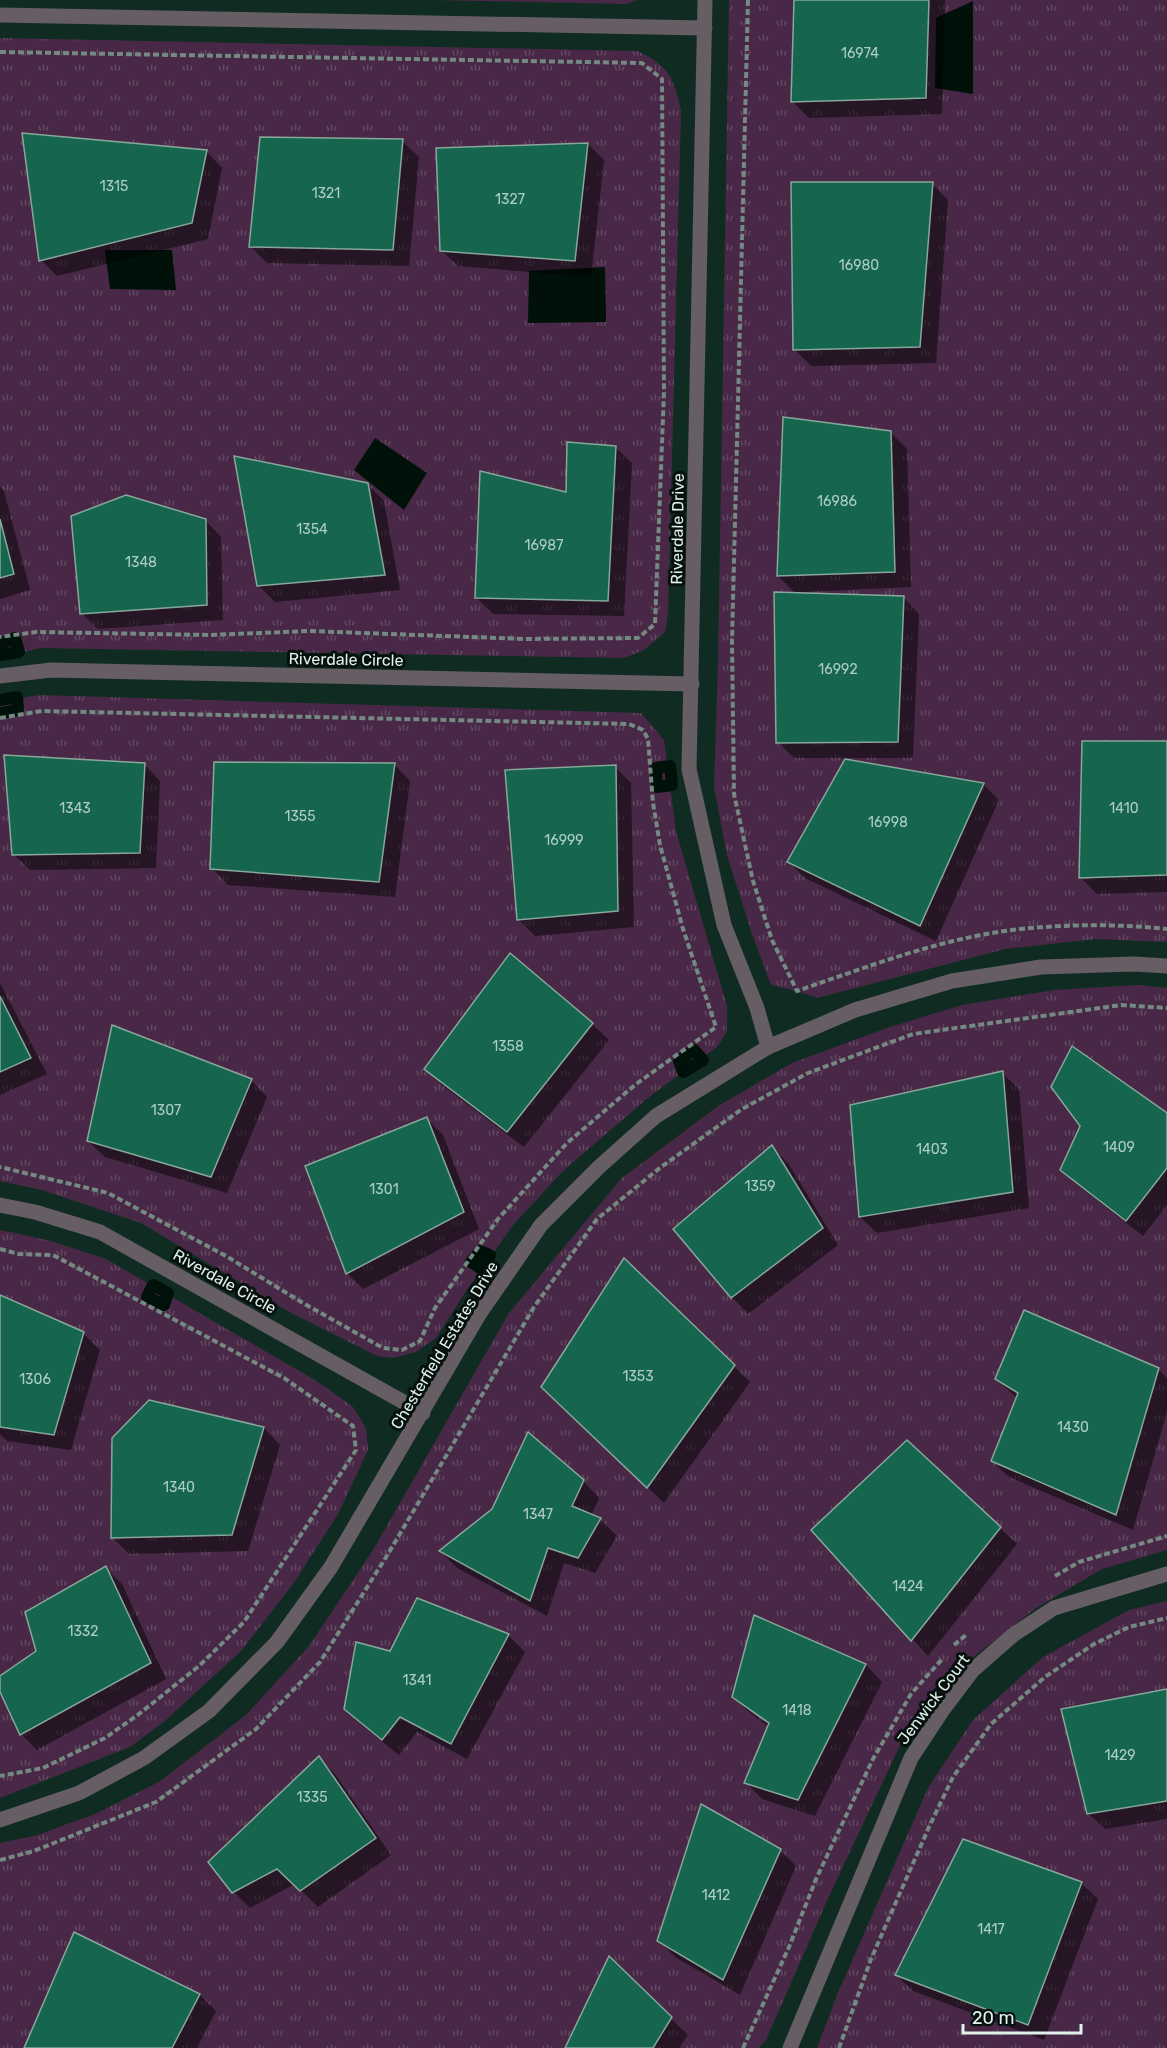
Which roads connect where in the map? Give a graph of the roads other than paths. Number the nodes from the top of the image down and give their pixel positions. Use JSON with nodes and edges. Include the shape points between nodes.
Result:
{"nodes":[{"id":1,"x":705,"y":0,"type":"edge"},
{"id":2,"x":0,"y":15,"type":"edge"},
{"id":3,"x":705,"y":28,"type":"junction"},
{"id":4,"x":0,"y":676,"type":"edge"},
{"id":5,"x":692,"y":684,"type":"junction"},
{"id":6,"x":1167,"y":966,"type":"edge"},
{"id":7,"x":768,"y":1047,"type":"junction"},
{"id":8,"x":0,"y":1205,"type":"edge"},
{"id":9,"x":423,"y":1413,"type":"junction"},
{"id":10,"x":1167,"y":1574,"type":"edge"},
{"id":11,"x":0,"y":1820,"type":"edge"},
{"id":12,"x":790,"y":2048,"type":"edge"}],
"edges":[{"from":1,"to":3,"type":"street","name":"Riverdale Drive"},
{"from":2,"to":3,"type":"street"},
{"from":3,"to":5,"type":"street","name":"Riverdale Drive"},
{"from":4,"to":5,"type":"street","name":"Riverdale Circle","via":[[51,670]]},
{"from":5,"to":7,"type":"street","name":"Riverdale Drive","via":[[689,769],[724,925]]},
{"from":6,"to":7,"type":"street","name":"Chesterfield Estates Drive","via":[[1041,967],[952,981],[855,1010]]},
{"from":7,"to":9,"type":"street","name":"Chesterfield Estates Drive","via":[[656,1116],[541,1225],[480,1313]]},
{"from":8,"to":9,"type":"street","name":"Riverdale Circle","via":[[100,1232]]},
{"from":9,"to":11,"type":"street","name":"Chesterfield Estates Drive","via":[[331,1567],[277,1642],[209,1711],[144,1758],[79,1793]]},
{"from":10,"to":12,"type":"street","name":"Jenwick Court","via":[[1054,1608],[1013,1635],[973,1670],[911,1758]]}]}
